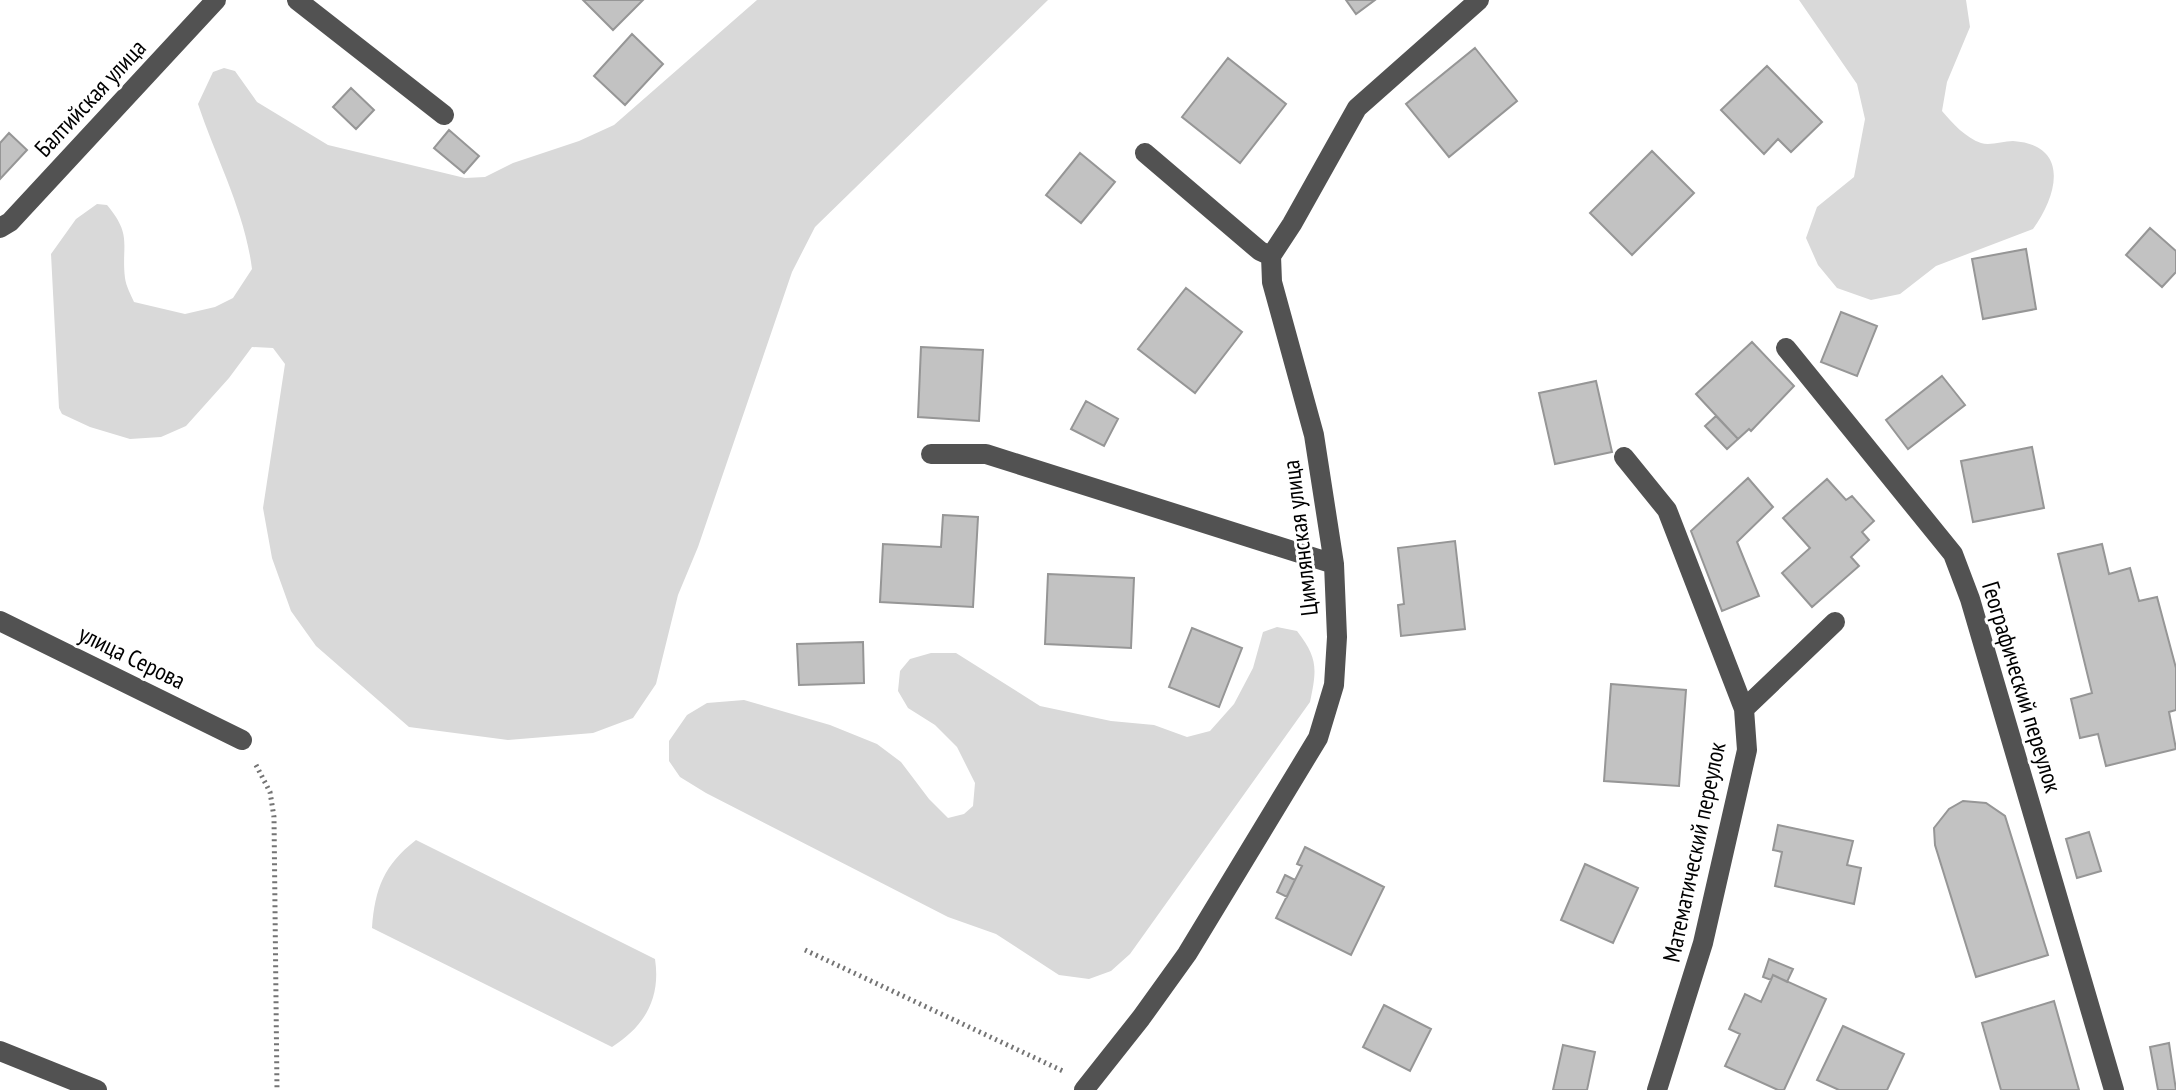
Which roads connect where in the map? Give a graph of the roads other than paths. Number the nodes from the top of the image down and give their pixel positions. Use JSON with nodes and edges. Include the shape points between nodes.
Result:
{"nodes":[{"id":1,"x":215,"y":0,"type":"edge"},
{"id":2,"x":297,"y":0,"type":"edge"},
{"id":3,"x":1479,"y":0,"type":"edge"},
{"id":4,"x":444,"y":115,"type":"dead end"},
{"id":5,"x":1145,"y":153,"type":"dead end"},
{"id":6,"x":0,"y":228,"type":"edge"},
{"id":7,"x":1271,"y":256,"type":"junction"},
{"id":8,"x":1786,"y":348,"type":"dead end"},
{"id":9,"x":931,"y":454,"type":"dead end"},
{"id":10,"x":1624,"y":457,"type":"dead end"},
{"id":11,"x":1334,"y":564,"type":"junction"},
{"id":12,"x":0,"y":621,"type":"edge"},
{"id":13,"x":1835,"y":622,"type":"dead end"},
{"id":14,"x":1744,"y":709,"type":"junction"},
{"id":15,"x":242,"y":740,"type":"road end"},
{"id":16,"x":0,"y":1051,"type":"edge"},
{"id":17,"x":1088,"y":1087,"type":"edge"},
{"id":18,"x":97,"y":1090,"type":"edge"},
{"id":19,"x":1657,"y":1090,"type":"edge"},
{"id":20,"x":2114,"y":1090,"type":"edge"}],
"edges":[{"from":1,"to":6,"type":"street","name":"Балтийская улица"},
{"from":2,"to":4,"type":"street"},
{"from":3,"to":7,"type":"street","via":[[1357,108]]},
{"from":5,"to":7,"type":"street"},
{"from":7,"to":11,"type":"street","name":"Цимлянская улица","via":[[1272,282],[1314,435]]},
{"from":8,"to":20,"type":"street","name":"Географический переулок","via":[[1953,554]]},
{"from":9,"to":11,"type":"street","via":[[986,454]]},
{"from":10,"to":14,"type":"street","name":"Математический переулок","via":[[1667,510]]},
{"from":11,"to":17,"type":"street","name":"Цимлянская улица","via":[[1334,685],[1318,738],[1187,954]]},
{"from":12,"to":15,"type":"street","name":"улица Серова"},
{"from":13,"to":14,"type":"street"},
{"from":14,"to":19,"type":"street","name":"Математический переулок","via":[[1747,750],[1703,943]]},
{"from":16,"to":18,"type":"street"}]}
